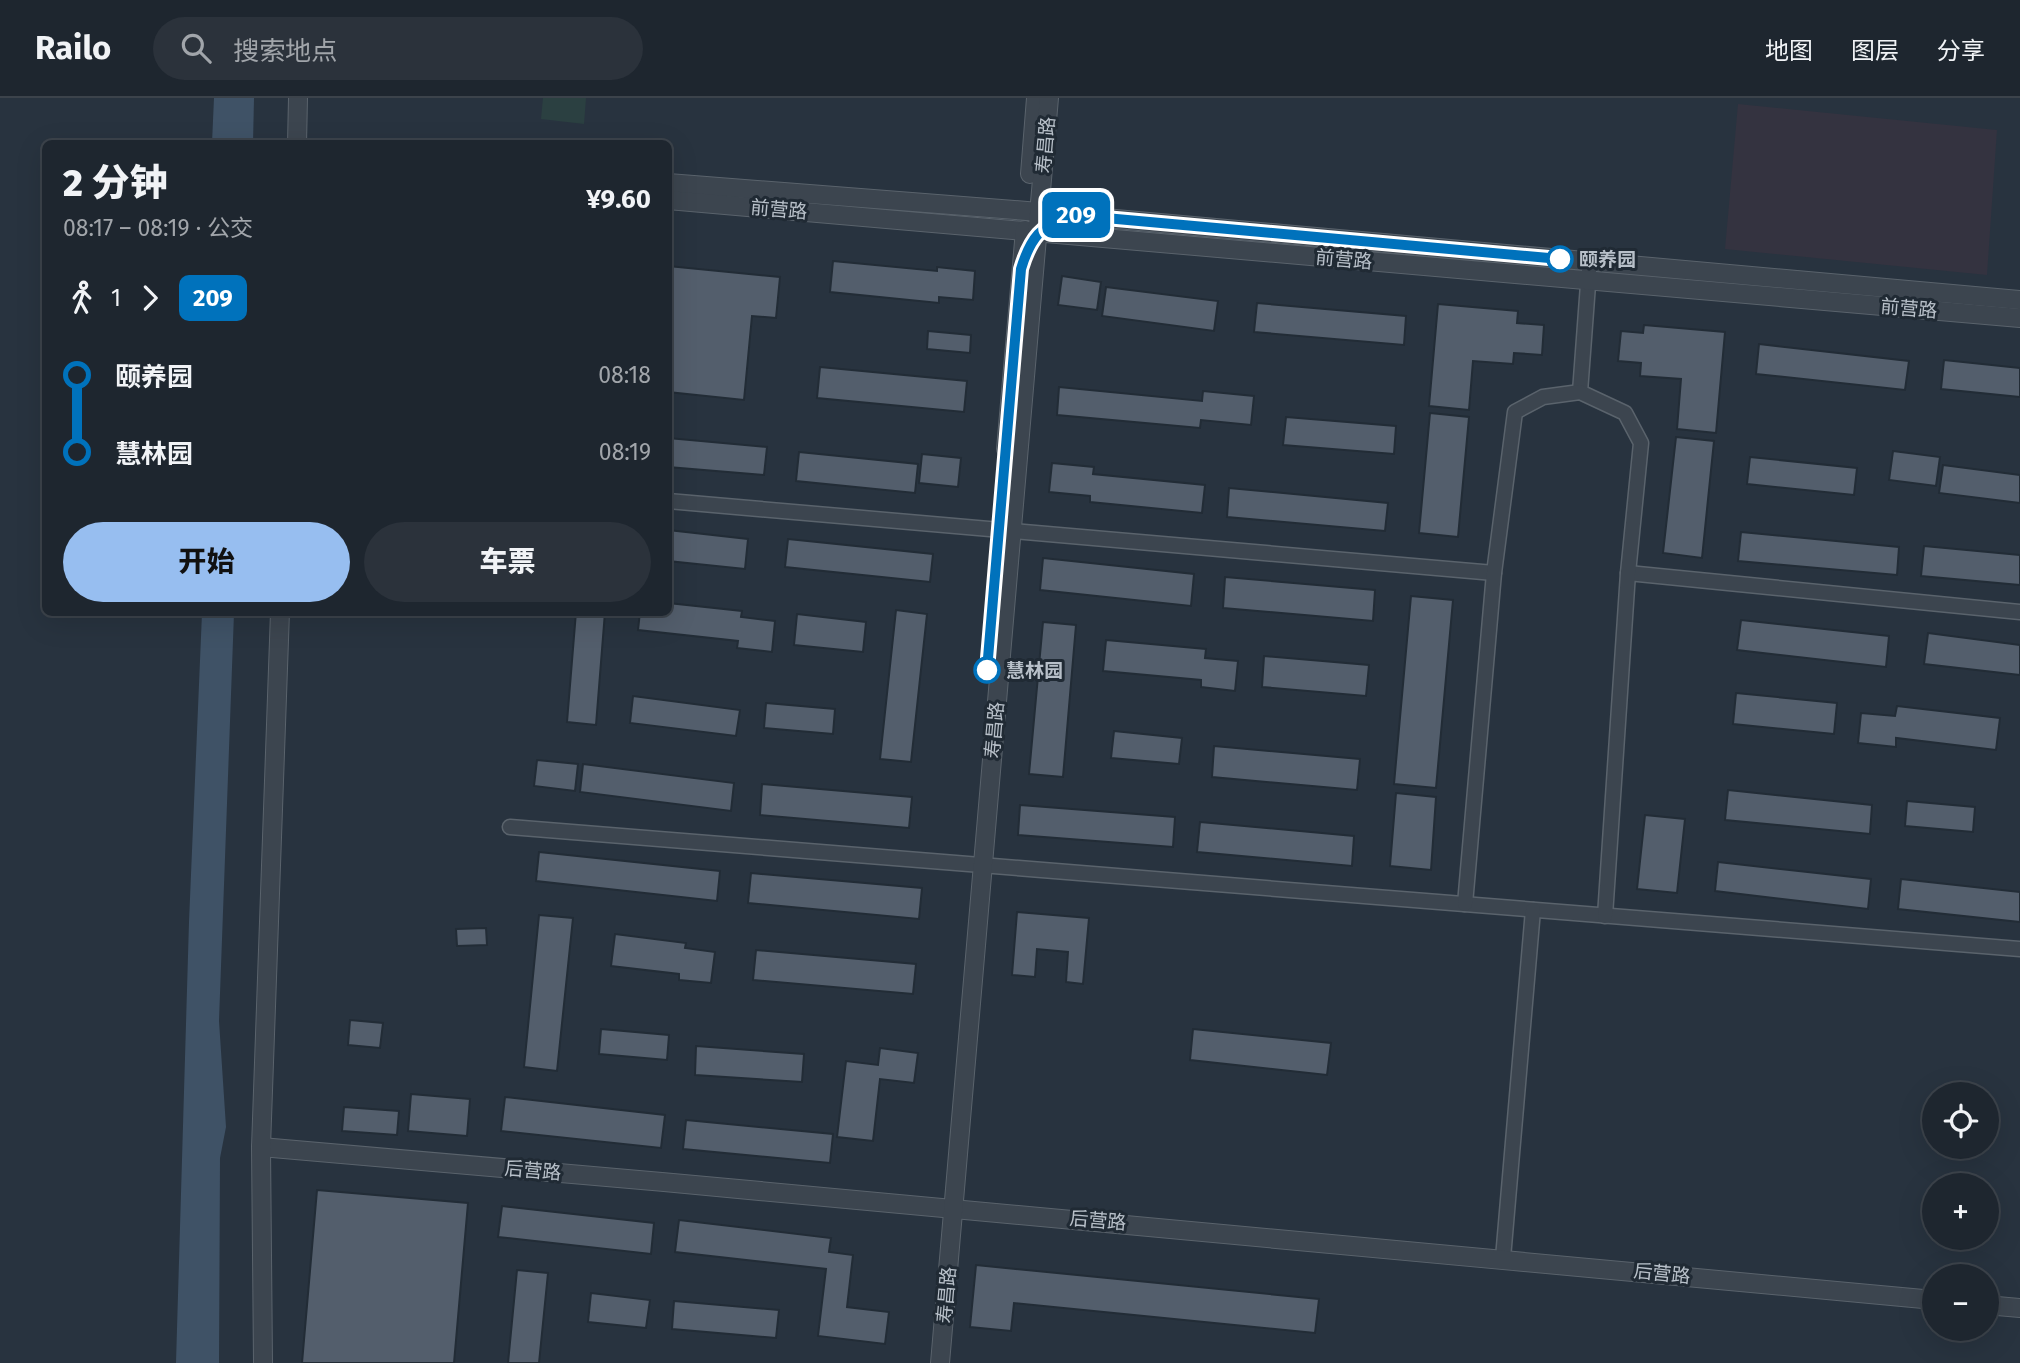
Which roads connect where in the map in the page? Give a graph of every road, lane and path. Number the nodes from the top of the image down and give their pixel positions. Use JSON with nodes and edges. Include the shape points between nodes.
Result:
{"nodes":[{"id":1,"x":298,"y":98,"type":"edge"},
{"id":2,"x":1036,"y":98,"type":"edge"},
{"id":3,"x":1049,"y":98,"type":"edge"},
{"id":4,"x":297,"y":140,"type":"edge"},
{"id":5,"x":672,"y":183,"type":"edge"},
{"id":6,"x":672,"y":200,"type":"edge"},
{"id":7,"x":1033,"y":211,"type":"junction"},
{"id":8,"x":1072,"y":215,"type":"junction"},
{"id":9,"x":1035,"y":233,"type":"junction"},
{"id":10,"x":1069,"y":235,"type":"junction"},
{"id":11,"x":1590,"y":261,"type":"junction"},
{"id":12,"x":1028,"y":270,"type":"junction"},
{"id":13,"x":1588,"y":281,"type":"junction"},
{"id":14,"x":2020,"y":300,"type":"edge"},
{"id":15,"x":2020,"y":317,"type":"edge"},
{"id":16,"x":1580,"y":392,"type":"junction"},
{"id":17,"x":672,"y":501,"type":"edge"},
{"id":18,"x":1005,"y":530,"type":"junction"},
{"id":19,"x":1494,"y":573,"type":"junction"},
{"id":20,"x":1629,"y":573,"type":"junction"},
{"id":21,"x":2020,"y":612,"type":"edge"},
{"id":22,"x":280,"y":616,"type":"edge"},
{"id":23,"x":510,"y":827,"type":"dead end"},
{"id":24,"x":976,"y":865,"type":"junction"},
{"id":25,"x":1465,"y":904,"type":"junction"},
{"id":26,"x":1533,"y":910,"type":"junction"},
{"id":27,"x":1605,"y":916,"type":"junction"},
{"id":28,"x":2020,"y":949,"type":"edge"},
{"id":29,"x":261,"y":1147,"type":"junction"},
{"id":30,"x":948,"y":1206,"type":"junction"},
{"id":31,"x":1503,"y":1258,"type":"junction"},
{"id":32,"x":1922,"y":1299,"type":"edge"},
{"id":33,"x":1999,"y":1306,"type":"edge"},
{"id":34,"x":2020,"y":1308,"type":"edge"},
{"id":35,"x":263,"y":1363,"type":"edge"},
{"id":36,"x":928,"y":1363,"type":"edge"},
{"id":37,"x":940,"y":1363,"type":"edge"}],
"edges":[{"from":1,"to":4,"type":"street"},
{"from":2,"to":7,"type":"street","name":"寿昌路"},
{"from":3,"to":7,"type":"street","name":"寿昌路"},
{"from":5,"to":7,"type":"street","name":"前营路"},
{"from":6,"to":9,"type":"street","name":"前营路"},
{"from":7,"to":8,"type":"street","name":"前营路"},
{"from":7,"to":9,"type":"street","name":"寿昌路"},
{"from":8,"to":9,"type":"street"},
{"from":8,"to":11,"type":"street","name":"前营路"},
{"from":9,"to":10,"type":"street","name":"前营路"},
{"from":9,"to":12,"type":"street","name":"寿昌路"},
{"from":10,"to":12,"type":"street","via":[[1045,249]]},
{"from":10,"to":13,"type":"street","name":"前营路"},
{"from":11,"to":13,"type":"street"},
{"from":11,"to":14,"type":"street","name":"前营路"},
{"from":12,"to":18,"type":"street","name":"寿昌路"},
{"from":13,"to":15,"type":"street","name":"前营路"},
{"from":13,"to":16,"type":"street"},
{"from":16,"to":19,"type":"street","via":[[1544,397],[1515,412]]},
{"from":16,"to":20,"type":"street","via":[[1625,413],[1641,443]]},
{"from":17,"to":18,"type":"street"},
{"from":18,"to":19,"type":"street"},
{"from":18,"to":24,"type":"street","name":"寿昌路"},
{"from":19,"to":25,"type":"street"},
{"from":20,"to":21,"type":"street"},
{"from":20,"to":27,"type":"street"},
{"from":22,"to":29,"type":"street"},
{"from":23,"to":24,"type":"street"},
{"from":24,"to":25,"type":"street"},
{"from":24,"to":30,"type":"street","name":"寿昌路"},
{"from":25,"to":26,"type":"street"},
{"from":26,"to":27,"type":"street"},
{"from":26,"to":31,"type":"street"},
{"from":27,"to":28,"type":"street"},
{"from":29,"to":30,"type":"street","name":"后营路"},
{"from":29,"to":35,"type":"street"},
{"from":30,"to":31,"type":"street","name":"后营路"},
{"from":30,"to":36,"type":"street","name":"寿昌路"},
{"from":30,"to":37,"type":"street","name":"寿昌路"},
{"from":31,"to":32,"type":"street","name":"后营路"},
{"from":33,"to":34,"type":"street"}]}
